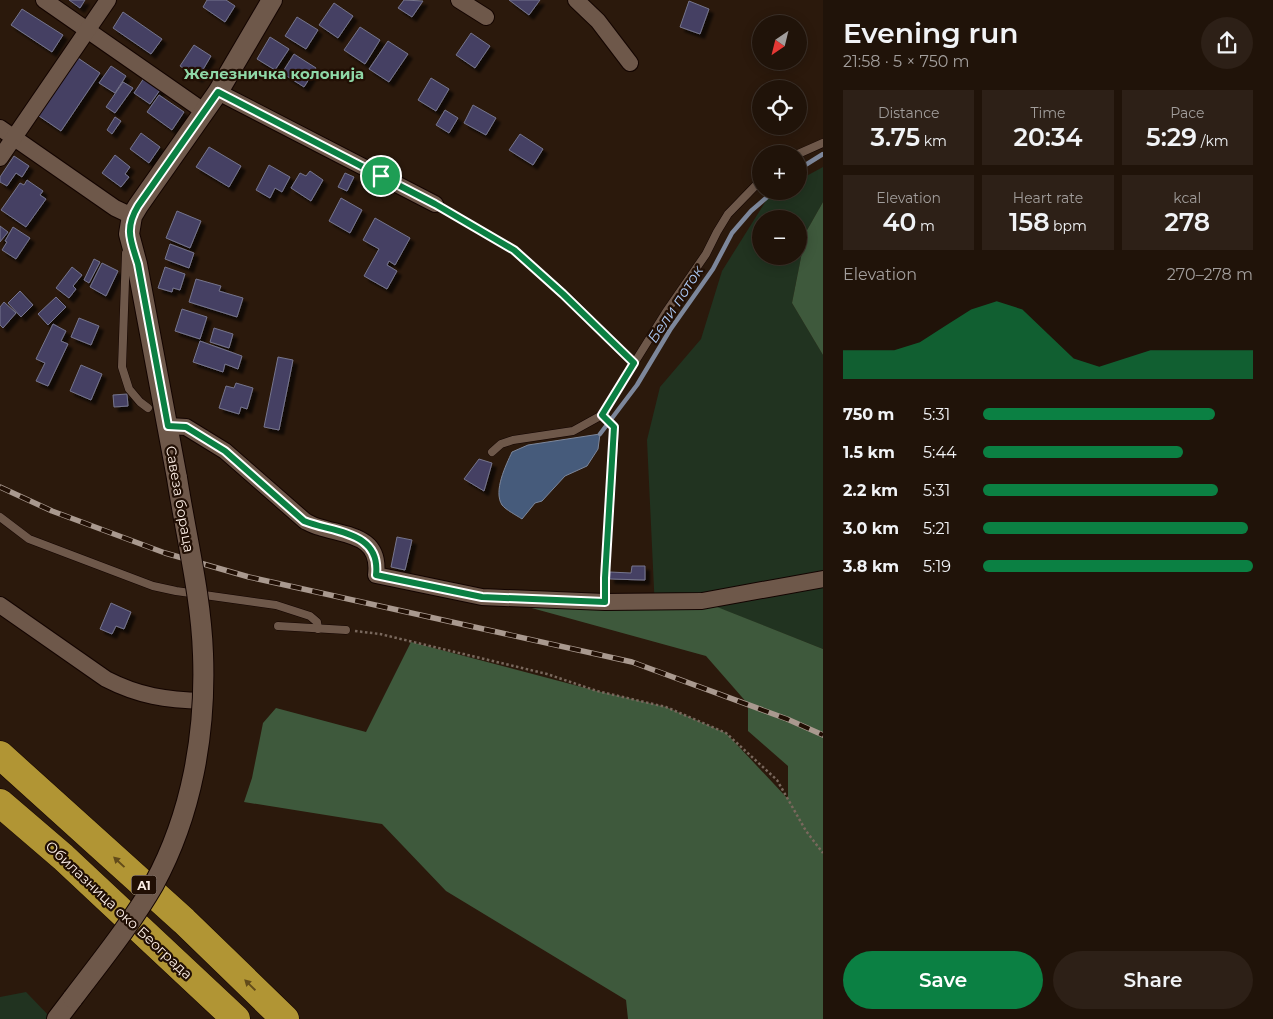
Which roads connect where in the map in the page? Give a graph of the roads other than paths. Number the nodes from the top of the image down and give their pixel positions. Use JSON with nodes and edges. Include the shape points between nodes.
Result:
{"nodes":[{"id":1,"x":44,"y":0,"type":"edge"},
{"id":2,"x":108,"y":0,"type":"edge"},
{"id":3,"x":272,"y":0,"type":"edge"},
{"id":4,"x":460,"y":0,"type":"edge"},
{"id":5,"x":576,"y":0,"type":"edge"},
{"id":6,"x":486,"y":17,"type":"dead end"},
{"id":7,"x":87,"y":30,"type":"junction"},
{"id":8,"x":630,"y":63,"type":"dead end"},
{"id":9,"x":218,"y":92,"type":"junction"},
{"id":10,"x":205,"y":112,"type":"junction"},
{"id":11,"x":0,"y":128,"type":"edge"},
{"id":12,"x":14,"y":138,"type":"junction"},
{"id":13,"x":823,"y":144,"type":"edge"},
{"id":14,"x":807,"y":150,"type":"edge"},
{"id":15,"x":0,"y":158,"type":"edge"},
{"id":16,"x":752,"y":189,"type":"edge"},
{"id":17,"x":435,"y":204,"type":"joint"},
{"id":18,"x":132,"y":216,"type":"junction"},
{"id":19,"x":130,"y":239,"type":"junction"},
{"id":20,"x":634,"y":363,"type":"junction"},
{"id":21,"x":148,"y":408,"type":"dead end"},
{"id":22,"x":604,"y":416,"type":"junction"},
{"id":23,"x":168,"y":426,"type":"junction"},
{"id":24,"x":492,"y":452,"type":"dead end"},
{"id":25,"x":0,"y":518,"type":"edge"},
{"id":26,"x":823,"y":579,"type":"edge"},
{"id":27,"x":605,"y":602,"type":"junction"},
{"id":28,"x":0,"y":605,"type":"edge"},
{"id":29,"x":278,"y":626,"type":"dead end"},
{"id":30,"x":318,"y":629,"type":"junction"},
{"id":31,"x":346,"y":630,"type":"road end"},
{"id":32,"x":204,"y":701,"type":"junction"},
{"id":33,"x":0,"y":755,"type":"edge"},
{"id":34,"x":0,"y":803,"type":"edge"},
{"id":35,"x":57,"y":1019,"type":"edge"},
{"id":36,"x":236,"y":1019,"type":"edge"},
{"id":37,"x":285,"y":1019,"type":"edge"}],
"edges":[{"from":1,"to":7,"type":"street"},
{"from":2,"to":7,"type":"street"},
{"from":3,"to":9,"type":"street"},
{"from":4,"to":6,"type":"street"},
{"from":5,"to":8,"type":"street","via":[[598,21]]},
{"from":7,"to":10,"type":"street"},
{"from":7,"to":12,"type":"street"},
{"from":9,"to":10,"type":"street"},
{"from":9,"to":17,"type":"street"},
{"from":10,"to":18,"type":"street"},
{"from":11,"to":12,"type":"street"},
{"from":12,"to":15,"type":"street"},
{"from":12,"to":18,"type":"street","via":[[115,208]]},
{"from":13,"to":14,"type":"lane"},
{"from":16,"to":20,"type":"lane","via":[[728,214],[706,254]]},
{"from":17,"to":20,"type":"lane","via":[[514,250]]},
{"from":18,"to":19,"type":"street","name":"Савеза бораца"},
{"from":19,"to":21,"type":"lane","name":"Савеза бораца","via":[[126,254],[122,367],[129,389]]},
{"from":19,"to":23,"type":"street","name":"Савеза бораца","via":[[138,264]]},
{"from":20,"to":22,"type":"lane"},
{"from":22,"to":24,"type":"lane","via":[[573,431],[513,440]]},
{"from":22,"to":27,"type":"lane","via":[[614,427]]},
{"from":23,"to":27,"type":"street","via":[[186,427],[225,451],[304,521],[347,533],[367,544],[377,560],[376,575],[482,597]]},
{"from":23,"to":32,"type":"street","name":"Савеза бораца","bridge":true,"via":[[200,622]]},
{"from":25,"to":30,"type":"lane","via":[[36,542],[153,586],[276,605],[310,616],[317,622]]},
{"from":26,"to":27,"type":"street","via":[[702,601]]},
{"from":28,"to":32,"type":"street","via":[[106,679],[131,691],[160,698]]},
{"from":29,"to":30,"type":"lane"},
{"from":30,"to":31,"type":"lane"},
{"from":32,"to":35,"type":"street","name":"Савеза бораца","bridge":true,"via":[[195,769],[169,851],[147,895]]},
{"from":37,"to":33,"type":"highway","number":"A1","one_way":true,"via":[[170,908]]},
{"from":34,"to":36,"type":"highway","name":"Обилазница око Београда","number":"A1"}]}
